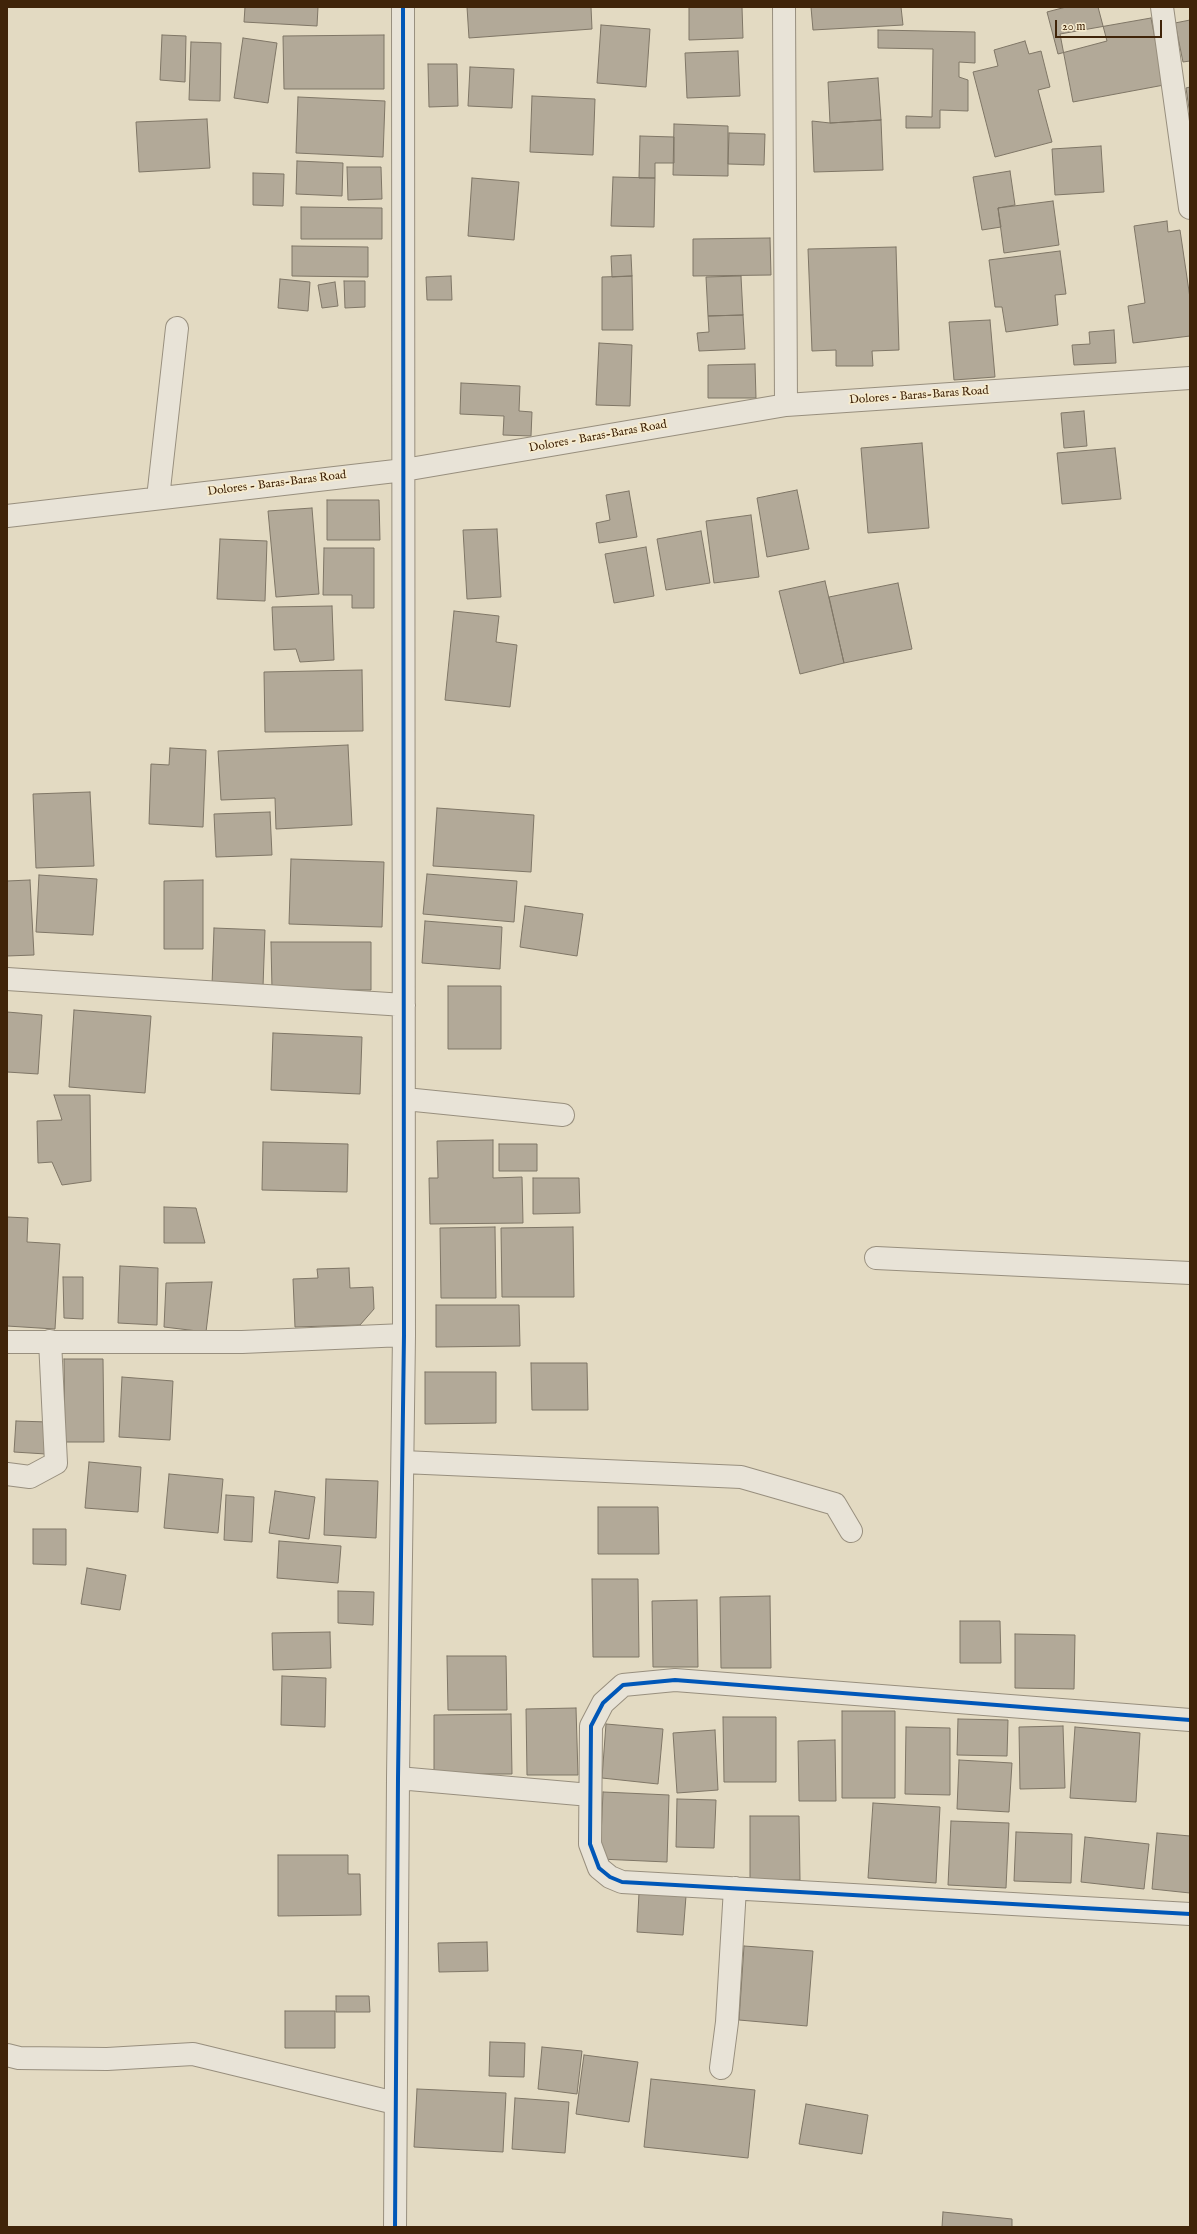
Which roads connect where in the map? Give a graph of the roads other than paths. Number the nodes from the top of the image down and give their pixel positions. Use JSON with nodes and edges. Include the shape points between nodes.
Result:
{"nodes":[{"id":1,"x":403,"y":7,"type":"edge"},
{"id":2,"x":784,"y":7,"type":"edge"},
{"id":3,"x":1162,"y":7,"type":"edge"},
{"id":4,"x":1190,"y":208,"type":"edge"},
{"id":5,"x":177,"y":328,"type":"dead end"},
{"id":6,"x":1190,"y":378,"type":"edge"},
{"id":7,"x":786,"y":405,"type":"junction"},
{"id":8,"x":404,"y":470,"type":"junction"},
{"id":9,"x":158,"y":498,"type":"junction"},
{"id":10,"x":7,"y":516,"type":"edge"},
{"id":11,"x":7,"y":978,"type":"edge"},
{"id":12,"x":404,"y":1005,"type":"junction"},
{"id":13,"x":404,"y":1099,"type":"junction"},
{"id":14,"x":563,"y":1115,"type":"dead end"},
{"id":15,"x":876,"y":1258,"type":"dead end"},
{"id":16,"x":1190,"y":1273,"type":"edge"},
{"id":17,"x":404,"y":1335,"type":"junction"},
{"id":18,"x":50,"y":1341,"type":"junction"},
{"id":19,"x":7,"y":1342,"type":"edge"},
{"id":20,"x":403,"y":1462,"type":"junction"},
{"id":21,"x":7,"y":1474,"type":"edge"},
{"id":22,"x":851,"y":1531,"type":"dead end"},
{"id":23,"x":1190,"y":1720,"type":"edge"},
{"id":24,"x":398,"y":1778,"type":"junction"},
{"id":25,"x":590,"y":1795,"type":"junction"},
{"id":26,"x":735,"y":1888,"type":"junction"},
{"id":27,"x":1190,"y":1914,"type":"edge"},
{"id":28,"x":7,"y":2056,"type":"edge"},
{"id":29,"x":721,"y":2068,"type":"dead end"},
{"id":30,"x":395,"y":2103,"type":"junction"},
{"id":31,"x":395,"y":2227,"type":"edge"}],
"edges":[{"from":1,"to":8,"type":"street"},
{"from":2,"to":7,"type":"street"},
{"from":3,"to":4,"type":"street"},
{"from":5,"to":9,"type":"street"},
{"from":6,"to":7,"type":"street","name":"Dolores - Baras-Baras Road"},
{"from":7,"to":8,"type":"street","name":"Dolores - Baras-Baras Road"},
{"from":8,"to":9,"type":"street","name":"Dolores - Baras-Baras Road"},
{"from":8,"to":12,"type":"street"},
{"from":9,"to":10,"type":"street","name":"Dolores - Baras-Baras Road"},
{"from":11,"to":12,"type":"street"},
{"from":12,"to":13,"type":"street"},
{"from":13,"to":14,"type":"street"},
{"from":13,"to":17,"type":"street"},
{"from":15,"to":16,"type":"street"},
{"from":17,"to":18,"type":"street","via":[[242,1342]]},
{"from":17,"to":20,"type":"street"},
{"from":18,"to":19,"type":"street"},
{"from":18,"to":21,"type":"street","via":[[56,1463],[30,1477]]},
{"from":20,"to":22,"type":"street","via":[[741,1477],[835,1504]]},
{"from":20,"to":24,"type":"street"},
{"from":23,"to":25,"type":"street","via":[[675,1680],[623,1685],[603,1703],[591,1726]]},
{"from":24,"to":25,"type":"street"},
{"from":24,"to":30,"type":"street"},
{"from":25,"to":26,"type":"street","via":[[590,1844],[599,1868],[610,1877],[622,1882]]},
{"from":26,"to":27,"type":"street"},
{"from":26,"to":29,"type":"street","via":[[727,2022]]},
{"from":28,"to":30,"type":"street","via":[[107,2059],[193,2054]]},
{"from":30,"to":31,"type":"street"}]}
